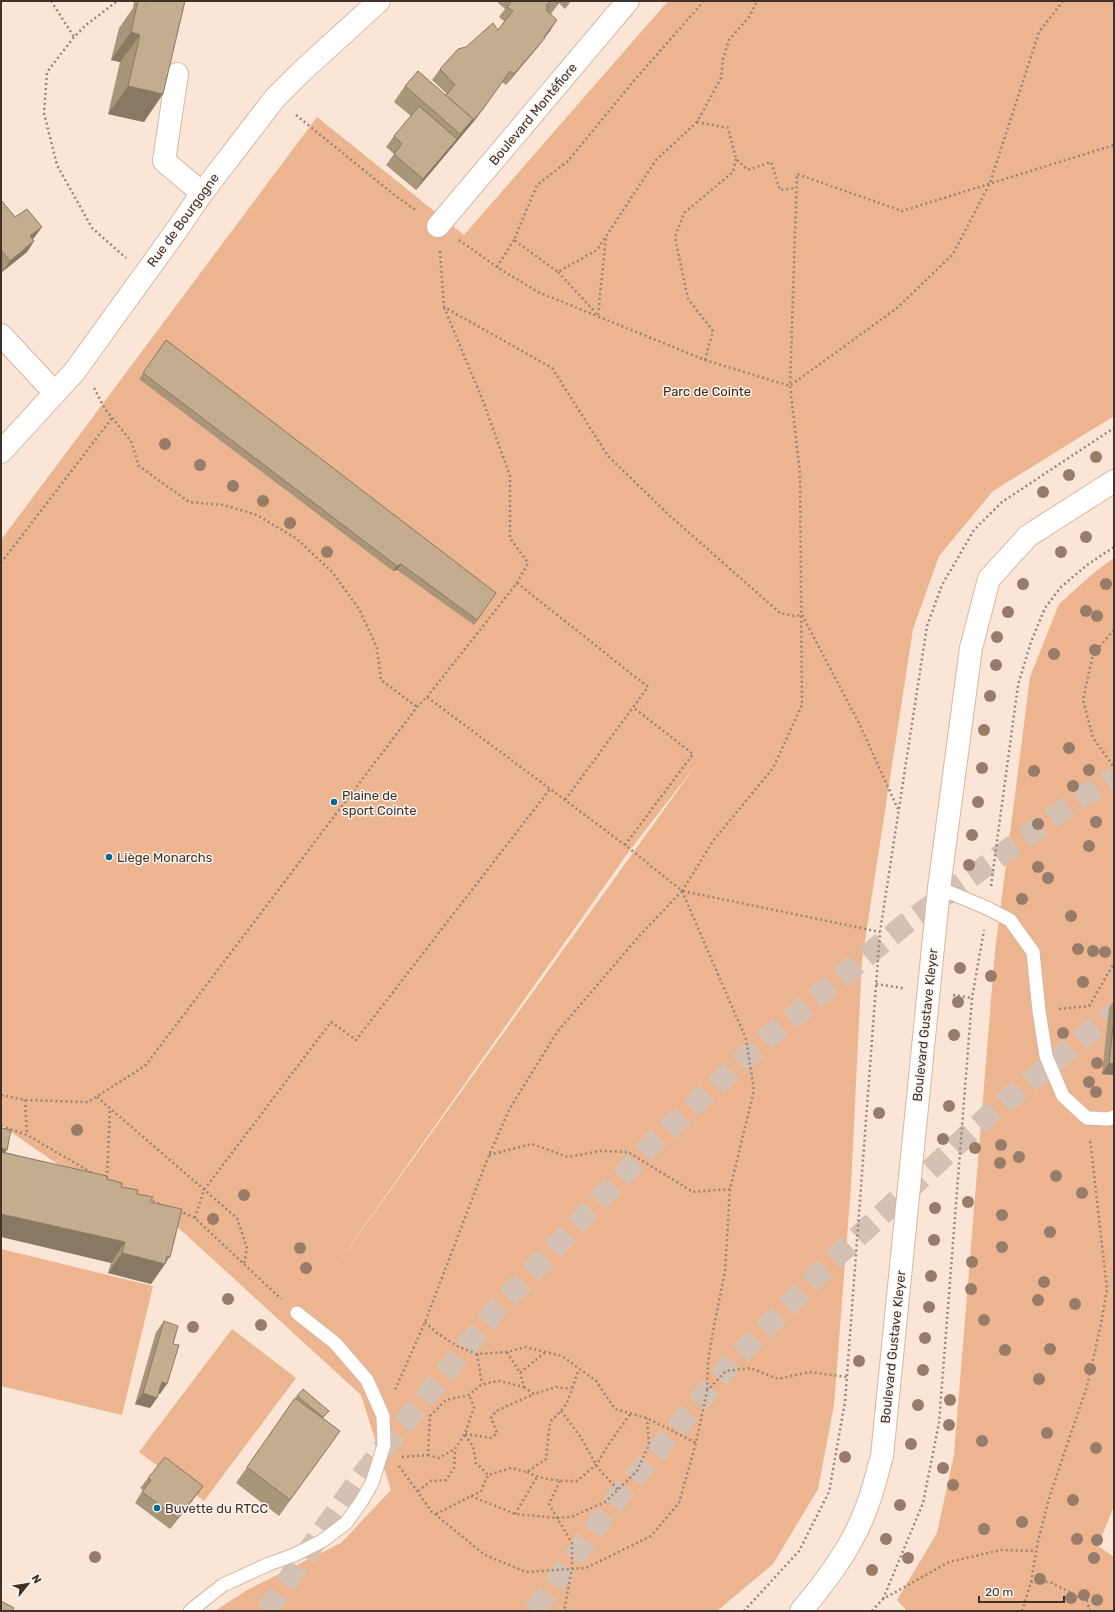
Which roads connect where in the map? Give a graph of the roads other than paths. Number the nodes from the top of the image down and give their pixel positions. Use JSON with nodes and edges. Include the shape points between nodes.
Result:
{"nodes":[{"id":1,"x":379,"y":1,"type":"edge"},
{"id":2,"x":628,"y":1,"type":"edge"},
{"id":3,"x":177,"y":74,"type":"edge"},
{"id":4,"x":202,"y":193,"type":"junction"},
{"id":5,"x":447,"y":232,"type":"road end"},
{"id":6,"x":1,"y":335,"type":"edge"},
{"id":7,"x":55,"y":394,"type":"junction"},
{"id":8,"x":1,"y":452,"type":"edge"},
{"id":9,"x":1114,"y":481,"type":"edge"},
{"id":10,"x":938,"y":888,"type":"junction"},
{"id":11,"x":1114,"y":1117,"type":"edge"},
{"id":12,"x":297,"y":1313,"type":"road end"},
{"id":13,"x":190,"y":1611,"type":"edge"},
{"id":14,"x":801,"y":1611,"type":"edge"}],
"edges":[{"from":1,"to":4,"type":"street","name":"Rue de Bourgogne","via":[[275,98]]},
{"from":2,"to":5,"type":"street","name":"Boulevard Montéfiore"},
{"from":3,"to":4,"type":"street","via":[[164,161]]},
{"from":4,"to":7,"type":"street","name":"Rue de Bourgogne","via":[[75,371]]},
{"from":6,"to":7,"type":"street"},
{"from":7,"to":8,"type":"street","name":"Rue de Bourgogne"},
{"from":9,"to":10,"type":"street","name":"Boulevard Gustave Kleyer","via":[[1028,536],[989,579],[971,648]]},
{"from":10,"to":11,"type":"lane","via":[[1010,920],[1033,952],[1038,1010],[1046,1056],[1063,1096],[1087,1118]]},
{"from":10,"to":14,"type":"street","name":"Boulevard Gustave Kleyer","via":[[882,1456],[866,1509],[846,1549],[827,1580]]},
{"from":12,"to":13,"type":"lane","via":[[335,1343],[367,1380],[383,1416],[384,1445],[372,1483],[346,1523],[322,1541],[223,1585]]}]}
